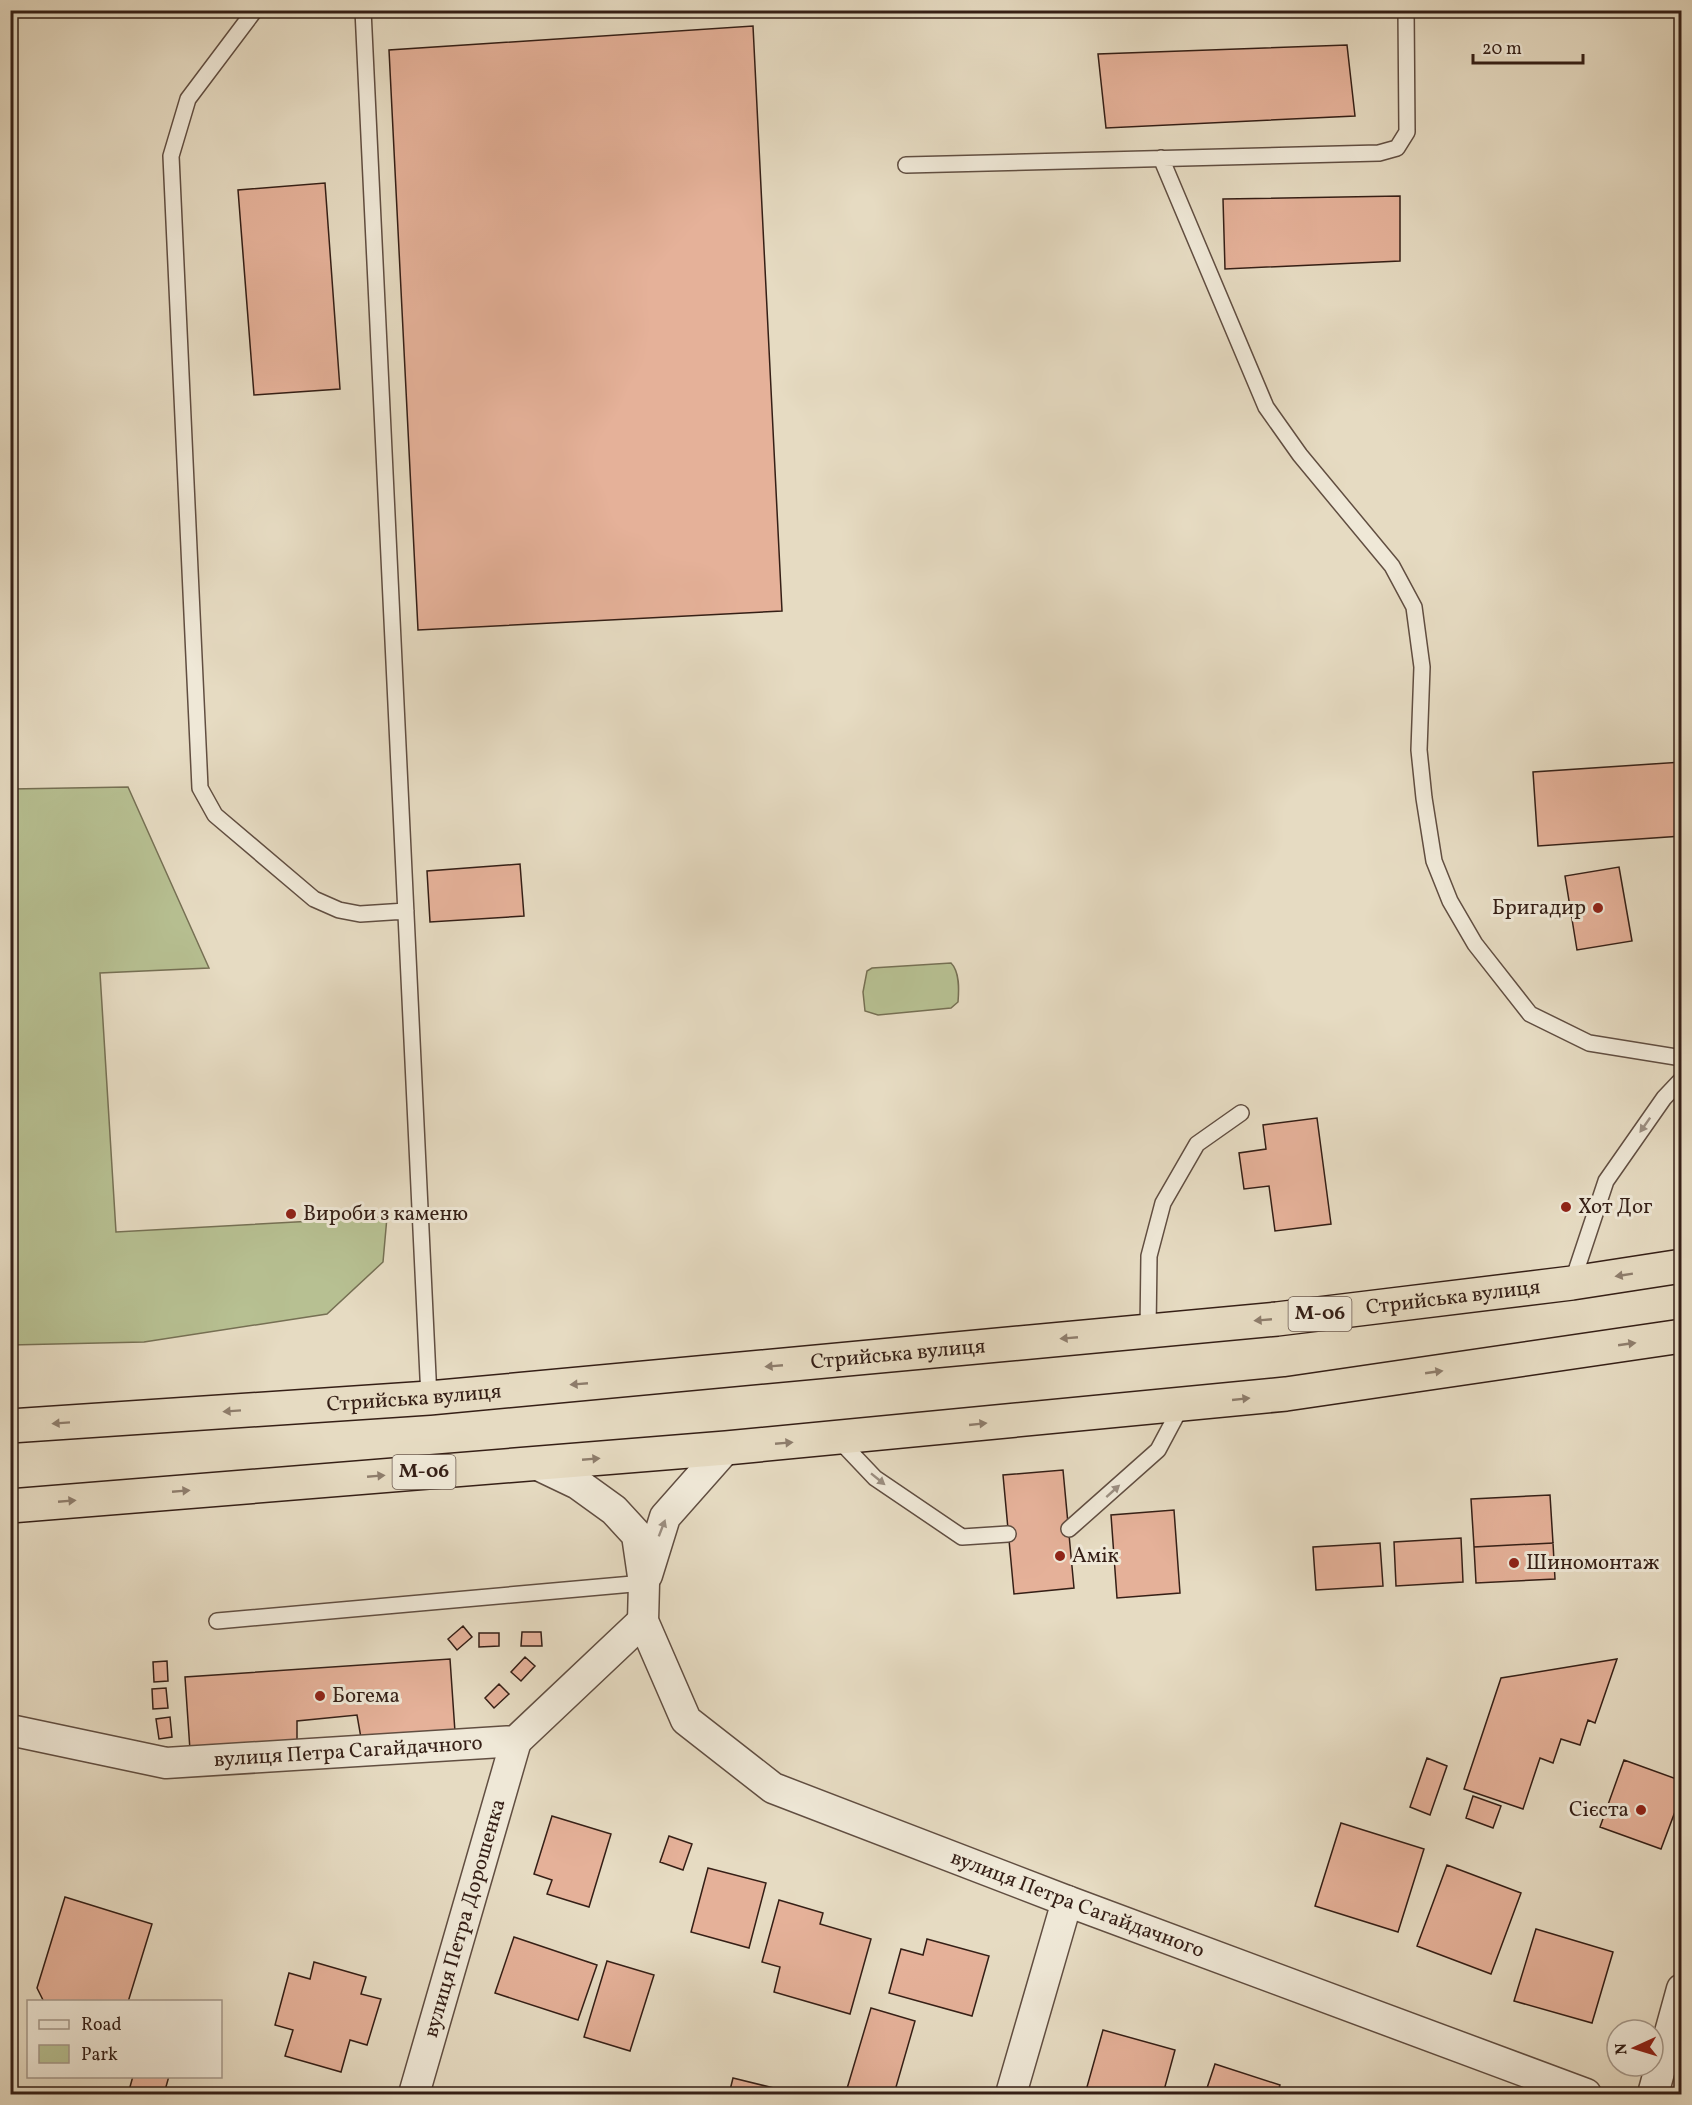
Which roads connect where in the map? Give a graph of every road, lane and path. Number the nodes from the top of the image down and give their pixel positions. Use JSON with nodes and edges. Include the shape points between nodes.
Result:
{"nodes":[{"id":1,"x":255,"y":10,"type":"edge"},
{"id":2,"x":363,"y":10,"type":"edge"},
{"id":3,"x":1406,"y":10,"type":"edge"},
{"id":4,"x":1161,"y":158,"type":"junction"},
{"id":5,"x":906,"y":165,"type":"dead end"},
{"id":6,"x":406,"y":911,"type":"junction"},
{"id":7,"x":1682,"y":1058,"type":"edge"},
{"id":8,"x":1682,"y":1079,"type":"edge"},
{"id":9,"x":1241,"y":1113,"type":"dead end"},
{"id":10,"x":1682,"y":1266,"type":"edge"},
{"id":11,"x":1572,"y":1283,"type":"junction"},
{"id":12,"x":1148,"y":1331,"type":"junction"},
{"id":13,"x":1680,"y":1338,"type":"edge"},
{"id":14,"x":429,"y":1398,"type":"junction"},
{"id":15,"x":1182,"y":1404,"type":"junction"},
{"id":16,"x":10,"y":1426,"type":"edge"},
{"id":17,"x":837,"y":1438,"type":"junction"},
{"id":18,"x":726,"y":1448,"type":"junction"},
{"id":19,"x":534,"y":1463,"type":"junction"},
{"id":20,"x":10,"y":1506,"type":"edge"},
{"id":21,"x":1069,"y":1529,"type":"dead end"},
{"id":22,"x":1008,"y":1534,"type":"dead end"},
{"id":23,"x":644,"y":1583,"type":"junction"},
{"id":24,"x":217,"y":1621,"type":"dead end"},
{"id":25,"x":643,"y":1621,"type":"junction"},
{"id":26,"x":10,"y":1730,"type":"edge"},
{"id":27,"x":516,"y":1741,"type":"junction"},
{"id":28,"x":1066,"y":1901,"type":"junction"},
{"id":29,"x":1682,"y":1989,"type":"edge"},
{"id":30,"x":414,"y":2094,"type":"edge"},
{"id":31,"x":1011,"y":2094,"type":"edge"},
{"id":32,"x":1586,"y":2094,"type":"edge"},
{"id":33,"x":1653,"y":2094,"type":"edge"}],
"edges":[{"from":1,"to":6,"type":"lane","via":[[188,99],[171,156],[200,788],[215,815],[314,899],[360,914]]},
{"from":2,"to":6,"type":"lane"},
{"from":3,"to":4,"type":"lane","via":[[1407,132],[1398,148],[1379,153]]},
{"from":4,"to":5,"type":"lane"},
{"from":4,"to":7,"type":"lane","via":[[1266,407],[1300,455],[1392,566],[1414,607],[1422,667],[1419,750],[1424,798],[1434,861],[1449,901],[1475,944],[1530,1014],[1589,1043]]},
{"from":6,"to":14,"type":"lane"},
{"from":8,"to":11,"type":"lane","one_way":true,"via":[[1664,1098],[1606,1181]]},
{"from":9,"to":12,"type":"lane","via":[[1197,1144],[1163,1203],[1149,1256]]},
{"from":10,"to":11,"type":"highway","name":"Стрийська вулиця","number":"М-06","one_way":true},
{"from":11,"to":12,"type":"highway","name":"Стрийська вулиця","number":"М-06","one_way":true},
{"from":12,"to":14,"type":"highway","name":"Стрийська вулиця","number":"М-06","one_way":true},
{"from":15,"to":13,"type":"highway","number":"М-06","one_way":true,"via":[[1286,1394]]},
{"from":14,"to":16,"type":"highway","name":"Стрийська вулиця","number":"М-06","one_way":true},
{"from":17,"to":15,"type":"highway","number":"М-06","one_way":true},
{"from":21,"to":15,"type":"lane","one_way":true,"via":[[1158,1450]]},
{"from":18,"to":17,"type":"highway","number":"М-06","one_way":true},
{"from":17,"to":22,"type":"lane","one_way":true,"via":[[875,1478],[962,1537]]},
{"from":19,"to":18,"type":"highway","number":"М-06","one_way":true},
{"from":23,"to":18,"type":"street","name":"вулиця Петра Сагайдачного","one_way":true,"via":[[665,1517]]},
{"from":20,"to":19,"type":"highway","number":"М-06","one_way":true},
{"from":19,"to":23,"type":"street","name":"вулиця Петра Сагайдачного","via":[[578,1484],[614,1510],[637,1535]]},
{"from":23,"to":24,"type":"lane"},
{"from":23,"to":25,"type":"street","name":"вулиця Петра Сагайдачного"},
{"from":25,"to":27,"type":"street"},
{"from":25,"to":28,"type":"street","name":"вулиця Петра Сагайдачного","via":[[686,1720],[773,1788]]},
{"from":26,"to":27,"type":"street","name":"вулиця Петра Сагайдачного","via":[[166,1763]]},
{"from":27,"to":30,"type":"street","name":"вулиця Петра Дорошенка"},
{"from":28,"to":31,"type":"street"},
{"from":28,"to":32,"type":"street","name":"вулиця Петра Сагайдачного"},
{"from":29,"to":33,"type":"street"}]}
